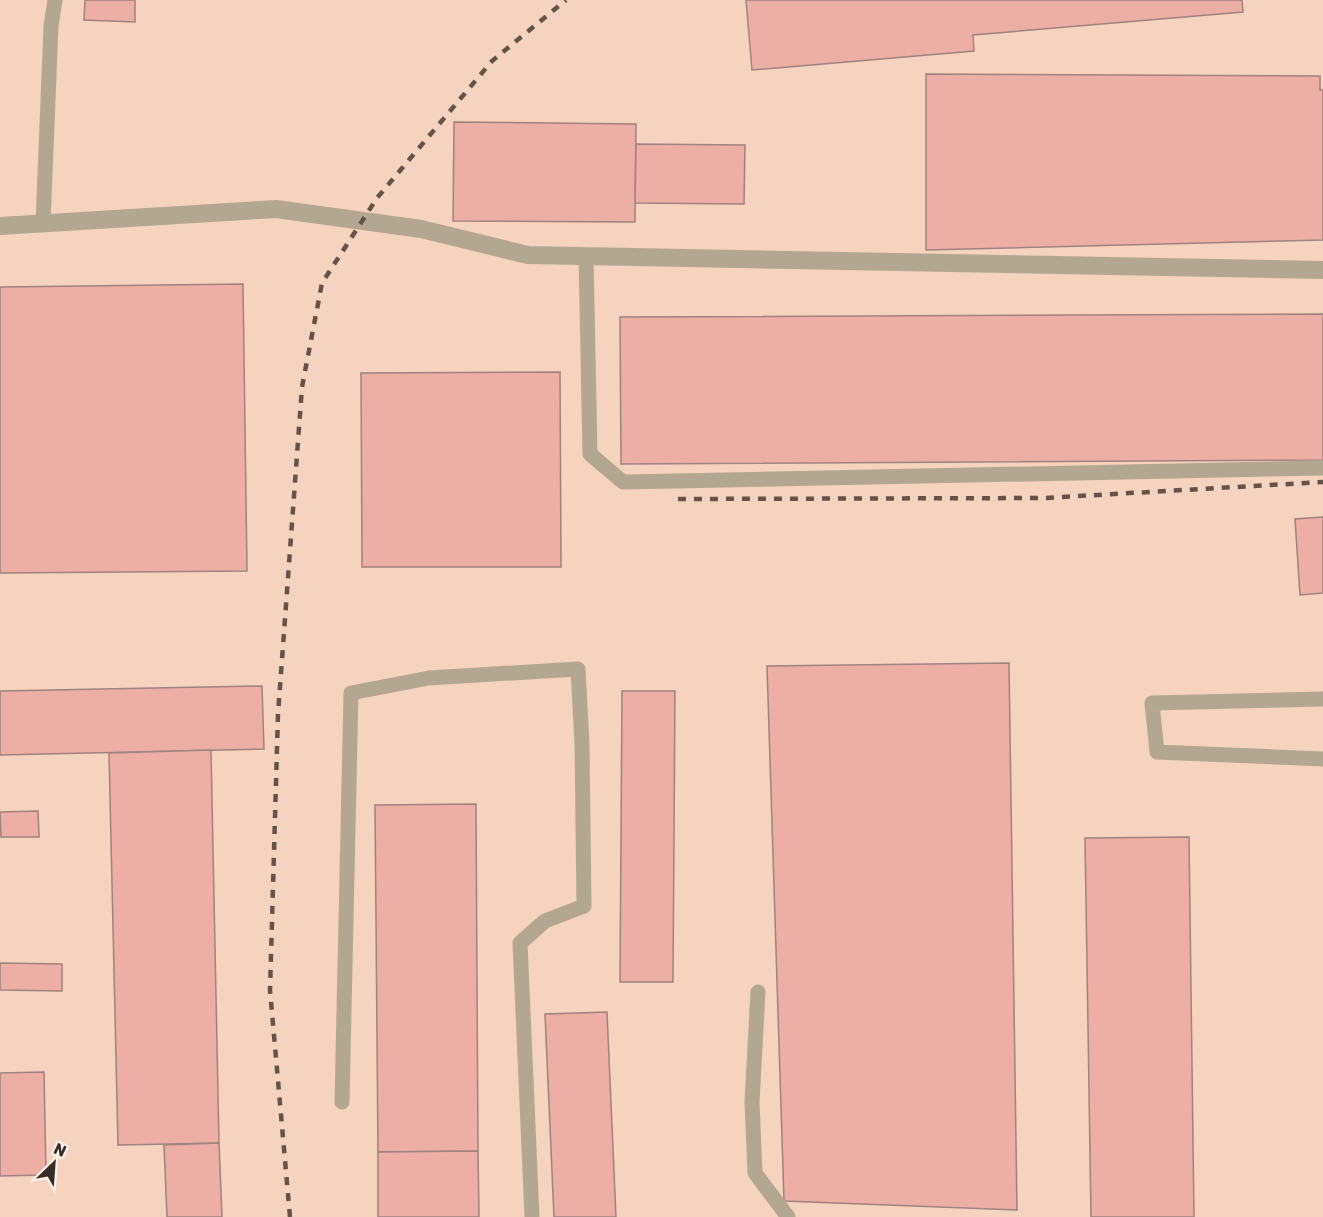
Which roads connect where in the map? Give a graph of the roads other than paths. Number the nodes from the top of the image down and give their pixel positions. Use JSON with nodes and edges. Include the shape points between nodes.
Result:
{"nodes":[{"id":1,"x":55,"y":0,"type":"edge"},
{"id":2,"x":44,"y":224,"type":"junction"},
{"id":3,"x":0,"y":226,"type":"edge"},
{"id":4,"x":586,"y":256,"type":"junction"},
{"id":5,"x":1323,"y":270,"type":"edge"},
{"id":6,"x":1323,"y":468,"type":"edge"},
{"id":7,"x":1323,"y":699,"type":"edge"},
{"id":8,"x":1323,"y":759,"type":"edge"},
{"id":9,"x":758,"y":992,"type":"dead end"},
{"id":10,"x":342,"y":1102,"type":"dead end"},
{"id":11,"x":531,"y":1217,"type":"edge"},
{"id":12,"x":788,"y":1217,"type":"edge"}],
"edges":[{"from":1,"to":2,"type":"lane"},
{"from":2,"to":3,"type":"street"},
{"from":2,"to":4,"type":"street","via":[[276,209],[421,229],[528,255]]},
{"from":4,"to":5,"type":"street"},
{"from":4,"to":6,"type":"lane","via":[[590,454],[623,482]]},
{"from":7,"to":8,"type":"lane","via":[[1152,703],[1157,752]]},
{"from":9,"to":12,"type":"lane","via":[[752,1102],[755,1173]]},
{"from":10,"to":11,"type":"lane","via":[[351,693],[429,678],[578,669],[584,906],[545,921],[520,944]]}]}
